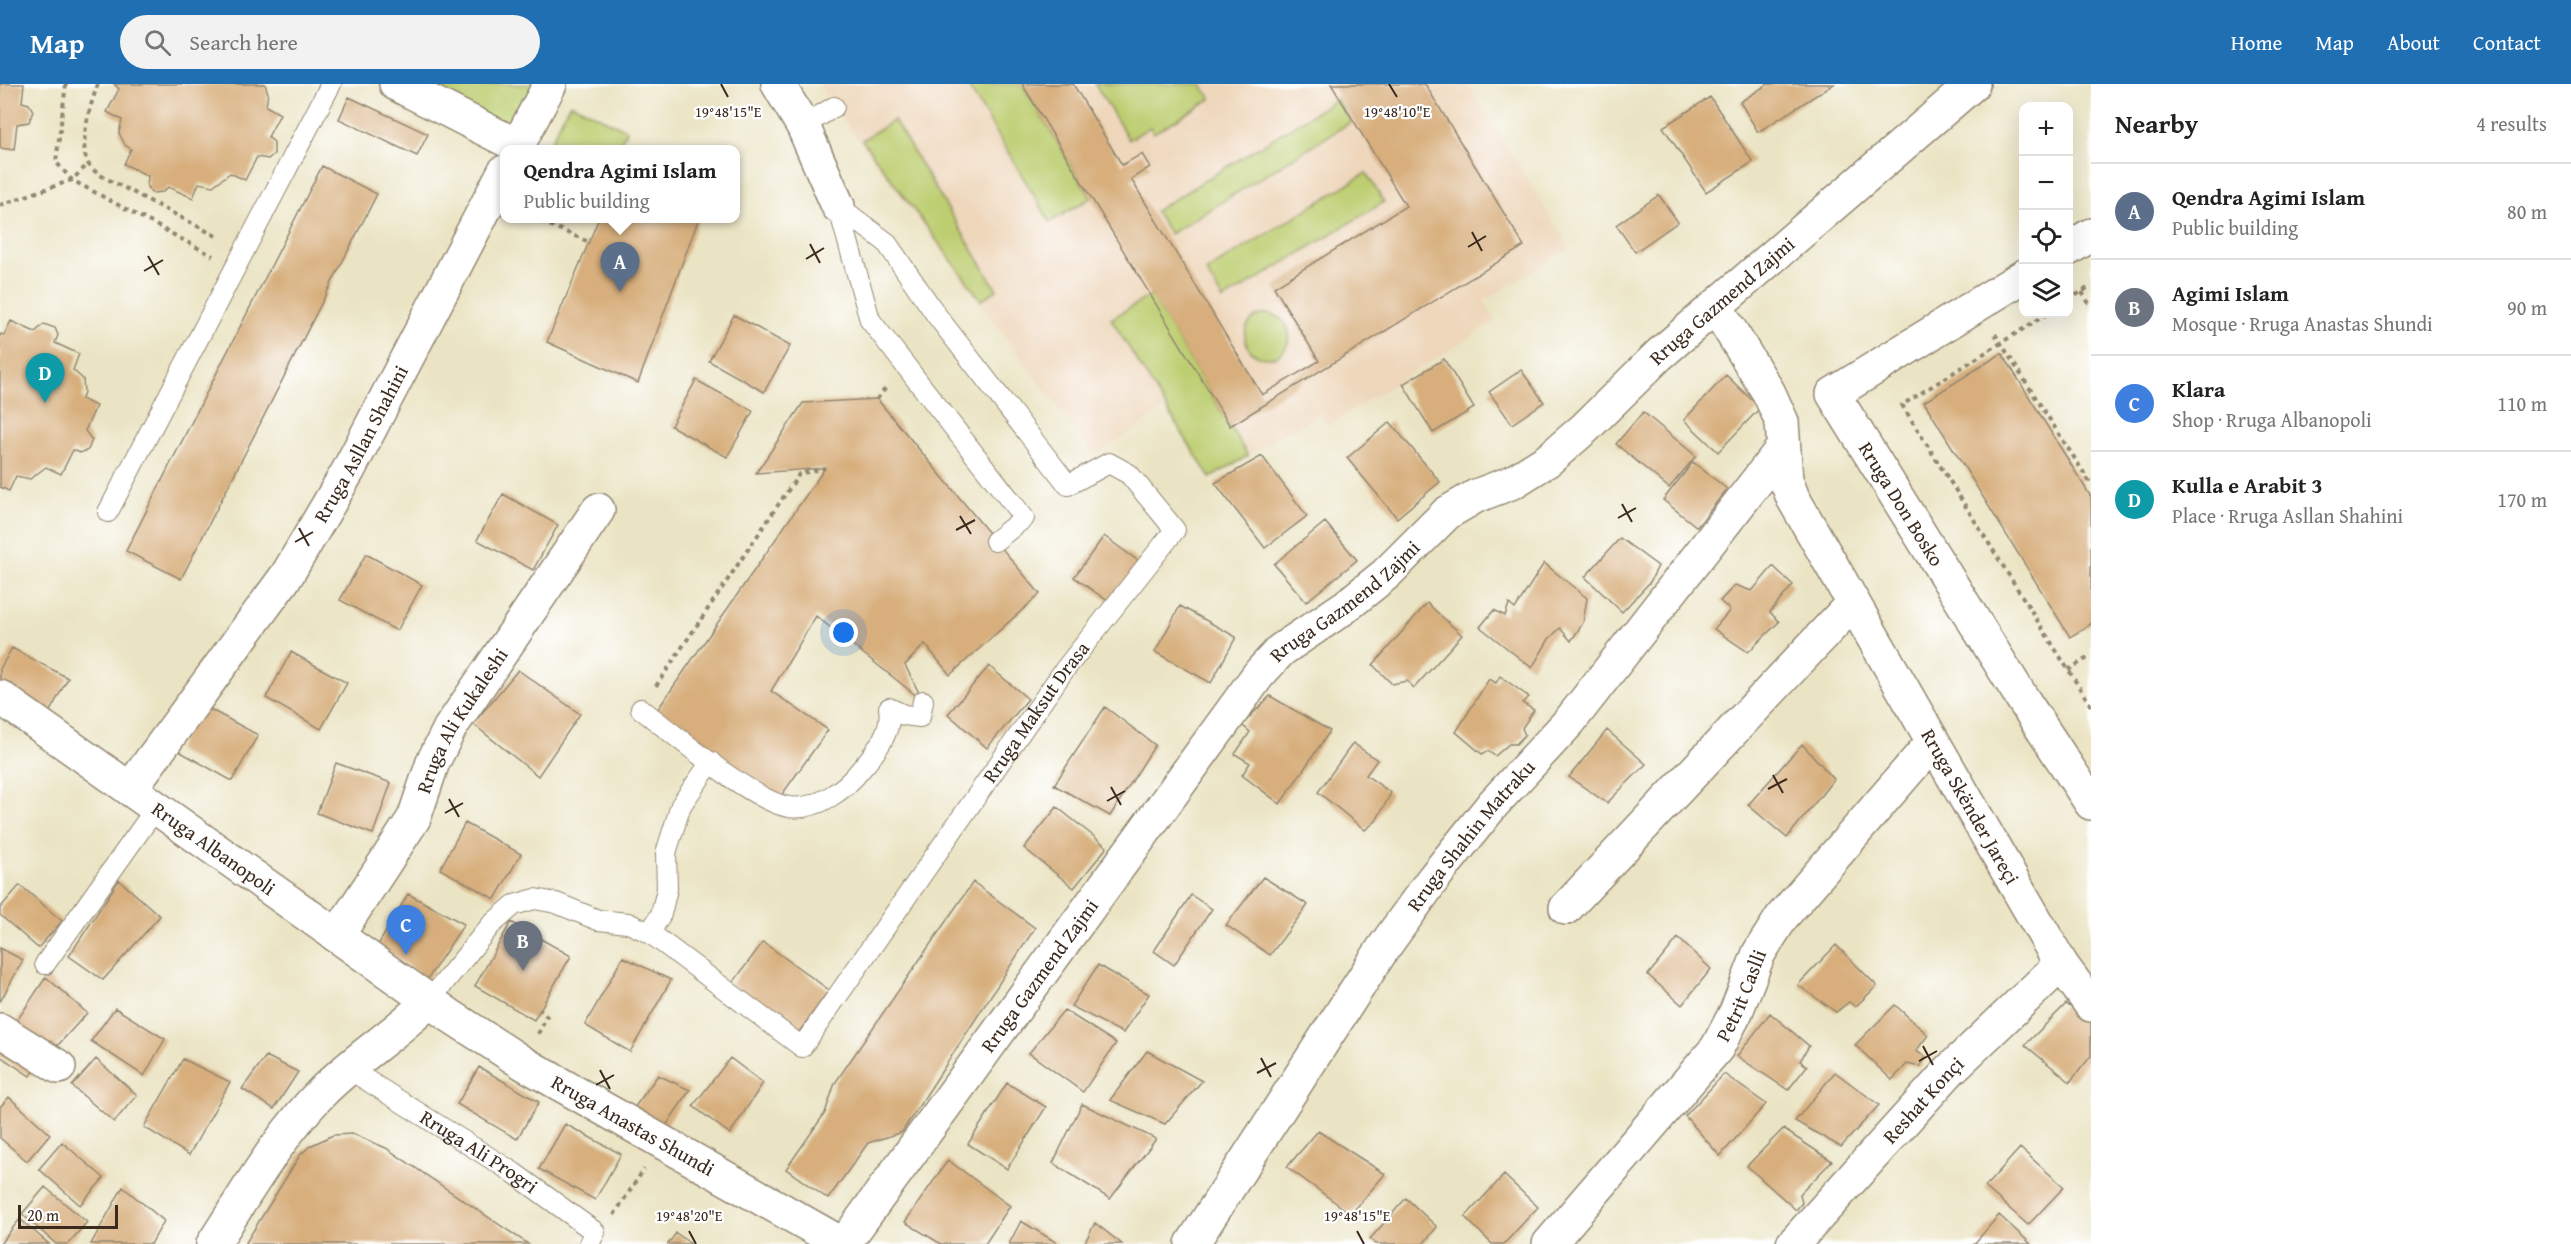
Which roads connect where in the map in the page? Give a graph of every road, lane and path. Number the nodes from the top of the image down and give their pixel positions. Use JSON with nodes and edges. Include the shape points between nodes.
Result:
{"nodes":[{"id":1,"x":66,"y":84,"type":"edge"},
{"id":2,"x":98,"y":84,"type":"edge"},
{"id":3,"x":331,"y":84,"type":"edge"},
{"id":4,"x":396,"y":84,"type":"edge"},
{"id":5,"x":550,"y":84,"type":"edge"},
{"id":6,"x":778,"y":84,"type":"edge"},
{"id":7,"x":1973,"y":84,"type":"edge"},
{"id":8,"x":834,"y":107,"type":"dead end"},
{"id":9,"x":803,"y":126,"type":"junction"},
{"id":10,"x":519,"y":145,"type":"edge"},
{"id":11,"x":500,"y":148,"type":"edge"},
{"id":12,"x":88,"y":164,"type":"junction"},
{"id":13,"x":72,"y":180,"type":"junction"},
{"id":14,"x":500,"y":181,"type":"edge"},
{"id":15,"x":0,"y":205,"type":"edge"},
{"id":16,"x":838,"y":206,"type":"junction"},
{"id":17,"x":543,"y":223,"type":"edge"},
{"id":18,"x":2091,"y":235,"type":"edge"},
{"id":19,"x":589,"y":242,"type":"dead end"},
{"id":20,"x":2073,"y":246,"type":"edge"},
{"id":21,"x":2019,"y":279,"type":"edge"},
{"id":22,"x":2091,"y":286,"type":"edge"},
{"id":23,"x":2082,"y":292,"type":"junction"},
{"id":24,"x":2073,"y":297,"type":"edge"},
{"id":25,"x":1977,"y":305,"type":"junction"},
{"id":26,"x":1716,"y":307,"type":"junction"},
{"id":27,"x":2091,"y":307,"type":"edge"},
{"id":28,"x":2041,"y":318,"type":"edge"},
{"id":29,"x":2001,"y":343,"type":"junction"},
{"id":30,"x":1782,"y":449,"type":"junction"},
{"id":31,"x":825,"y":468,"type":"dead end"},
{"id":32,"x":2091,"y":484,"type":"edge"},
{"id":33,"x":598,"y":510,"type":"dead end"},
{"id":34,"x":108,"y":512,"type":"dead end"},
{"id":35,"x":995,"y":541,"type":"dead end"},
{"id":36,"x":1852,"y":604,"type":"junction"},
{"id":37,"x":2091,"y":656,"type":"edge"},
{"id":38,"x":2068,"y":670,"type":"junction"},
{"id":39,"x":0,"y":698,"type":"edge"},
{"id":40,"x":923,"y":701,"type":"dead end"},
{"id":41,"x":2091,"y":706,"type":"edge"},
{"id":42,"x":641,"y":709,"type":"joint"},
{"id":43,"x":1932,"y":743,"type":"junction"},
{"id":44,"x":711,"y":762,"type":"junction"},
{"id":45,"x":130,"y":789,"type":"junction"},
{"id":46,"x":2091,"y":803,"type":"edge"},
{"id":47,"x":156,"y":808,"type":"junction"},
{"id":48,"x":1566,"y":908,"type":"dead end"},
{"id":49,"x":650,"y":933,"type":"junction"},
{"id":50,"x":337,"y":936,"type":"junction"},
{"id":51,"x":45,"y":964,"type":"dead end"},
{"id":52,"x":2061,"y":964,"type":"junction"},
{"id":53,"x":429,"y":1001,"type":"junction"},
{"id":54,"x":2091,"y":1005,"type":"edge"},
{"id":55,"x":0,"y":1030,"type":"edge"},
{"id":56,"x":58,"y":1067,"type":"dead end"},
{"id":57,"x":349,"y":1069,"type":"junction"},
{"id":58,"x":661,"y":1142,"type":"junction"},
{"id":59,"x":592,"y":1238,"type":"edge"},
{"id":60,"x":213,"y":1244,"type":"edge"},
{"id":61,"x":843,"y":1244,"type":"edge"},
{"id":62,"x":1192,"y":1244,"type":"edge"},
{"id":63,"x":1549,"y":1244,"type":"edge"},
{"id":64,"x":1793,"y":1244,"type":"edge"}],
"edges":[{"from":1,"to":13,"type":"path","via":[[56,162]]},
{"from":2,"to":12,"type":"path","via":[[90,103],[84,149]]},
{"from":3,"to":34,"type":"lane"},
{"from":4,"to":11,"type":"street"},
{"from":5,"to":10,"type":"street","name":"Rruga Asllan Shahini"},
{"from":6,"to":9,"type":"street","name":"Rruga Maksut Drasa"},
{"from":7,"to":26,"type":"street","name":"Rruga Gazmend Zajmi"},
{"from":8,"to":9,"type":"lane"},
{"from":9,"to":16,"type":"street","name":"Rruga Maksut Drasa"},
{"from":12,"to":13,"type":"path"},
{"from":12,"to":13,"type":"path","via":[[100,175],[222,239],[212,256]]},
{"from":13,"to":15,"type":"path"},
{"from":14,"to":45,"type":"street","name":"Rruga Asllan Shahini","via":[[348,471],[287,575]]},
{"from":16,"to":35,"type":"lane","via":[[870,320],[1024,518]]},
{"from":16,"to":49,"type":"lane","name":"Rruga Maksut Drasa","via":[[886,242],[937,316],[1068,485],[1109,463],[1129,474],[1175,530],[1062,673],[802,1047]]},
{"from":17,"to":19,"type":"path"},
{"from":18,"to":20,"type":"street"},
{"from":21,"to":25,"type":"street","name":"Rruga Don Bosko"},
{"from":22,"to":23,"type":"path"},
{"from":23,"to":24,"type":"path"},
{"from":23,"to":27,"type":"path"},
{"from":25,"to":29,"type":"path"},
{"from":25,"to":46,"type":"street","name":"Rruga Don Bosko","via":[[1833,394]]},
{"from":26,"to":30,"type":"street","name":"Rruga Skënder Jareçi","via":[[1769,393],[1782,423]]},
{"from":26,"to":61,"type":"street","name":"Rruga Gazmend Zajmi","via":[[1548,460],[1513,482],[1476,496],[1447,513],[1386,574],[1345,608],[1281,650],[1259,674]]},
{"from":28,"to":29,"type":"path"},
{"from":29,"to":32,"type":"path"},
{"from":29,"to":38,"type":"path","via":[[1902,405]]},
{"from":30,"to":36,"type":"street","name":"Rruga Skënder Jareçi","via":[[1792,498]]},
{"from":30,"to":62,"type":"street","name":"Rruga Shahin Matraku","via":[[1569,722],[1493,804],[1433,879],[1382,950]]},
{"from":31,"to":42,"type":"path","via":[[799,474]]},
{"from":33,"to":50,"type":"street","name":"Rruga Ali Kukaleshi","via":[[450,728],[414,818]]},
{"from":36,"to":43,"type":"street","name":"Rruga Skënder Jareçi"},
{"from":36,"to":48,"type":"street"},
{"from":37,"to":38,"type":"path"},
{"from":38,"to":41,"type":"path"},
{"from":39,"to":45,"type":"street","name":"Rruga Albanopoli"},
{"from":40,"to":44,"type":"lane","via":[[920,717],[889,708],[891,716],[884,738],[849,784],[830,797],[807,805],[789,807],[764,800]]},
{"from":42,"to":44,"type":"lane"},
{"from":43,"to":52,"type":"street","name":"Rruga Skënder Jareçi"},
{"from":43,"to":63,"type":"street","name":"Petrit Caslli","via":[[1782,917],[1760,953],[1717,1048]]},
{"from":44,"to":49,"type":"lane","via":[[681,805],[666,853],[667,889],[661,914]]},
{"from":45,"to":47,"type":"street","name":"Rruga Albanopoli"},
{"from":47,"to":50,"type":"street","name":"Rruga Albanopoli"},
{"from":47,"to":51,"type":"lane"},
{"from":49,"to":53,"type":"lane","name":"Rruga Maksut Drasa","via":[[628,923],[598,920],[556,903],[535,899],[514,905],[491,925]]},
{"from":50,"to":53,"type":"street","name":"Rruga Albanopoli"},
{"from":52,"to":54,"type":"street","name":"Rruga Skënder Jareçi"},
{"from":52,"to":64,"type":"street","name":"Reshat Konçi","via":[[1950,1071]]},
{"from":53,"to":57,"type":"street","via":[[394,1035]]},
{"from":53,"to":58,"type":"street","name":"Rruga Anastas Shundi","via":[[523,1063]]},
{"from":55,"to":56,"type":"street"},
{"from":57,"to":59,"type":"lane","name":"Rruga Ali Progri","via":[[514,1173]]},
{"from":57,"to":60,"type":"street","via":[[292,1126]]},
{"from":58,"to":59,"type":"path","via":[[618,1212]]},
{"from":58,"to":61,"type":"street","name":"Rruga Anastas Shundi"}]}
